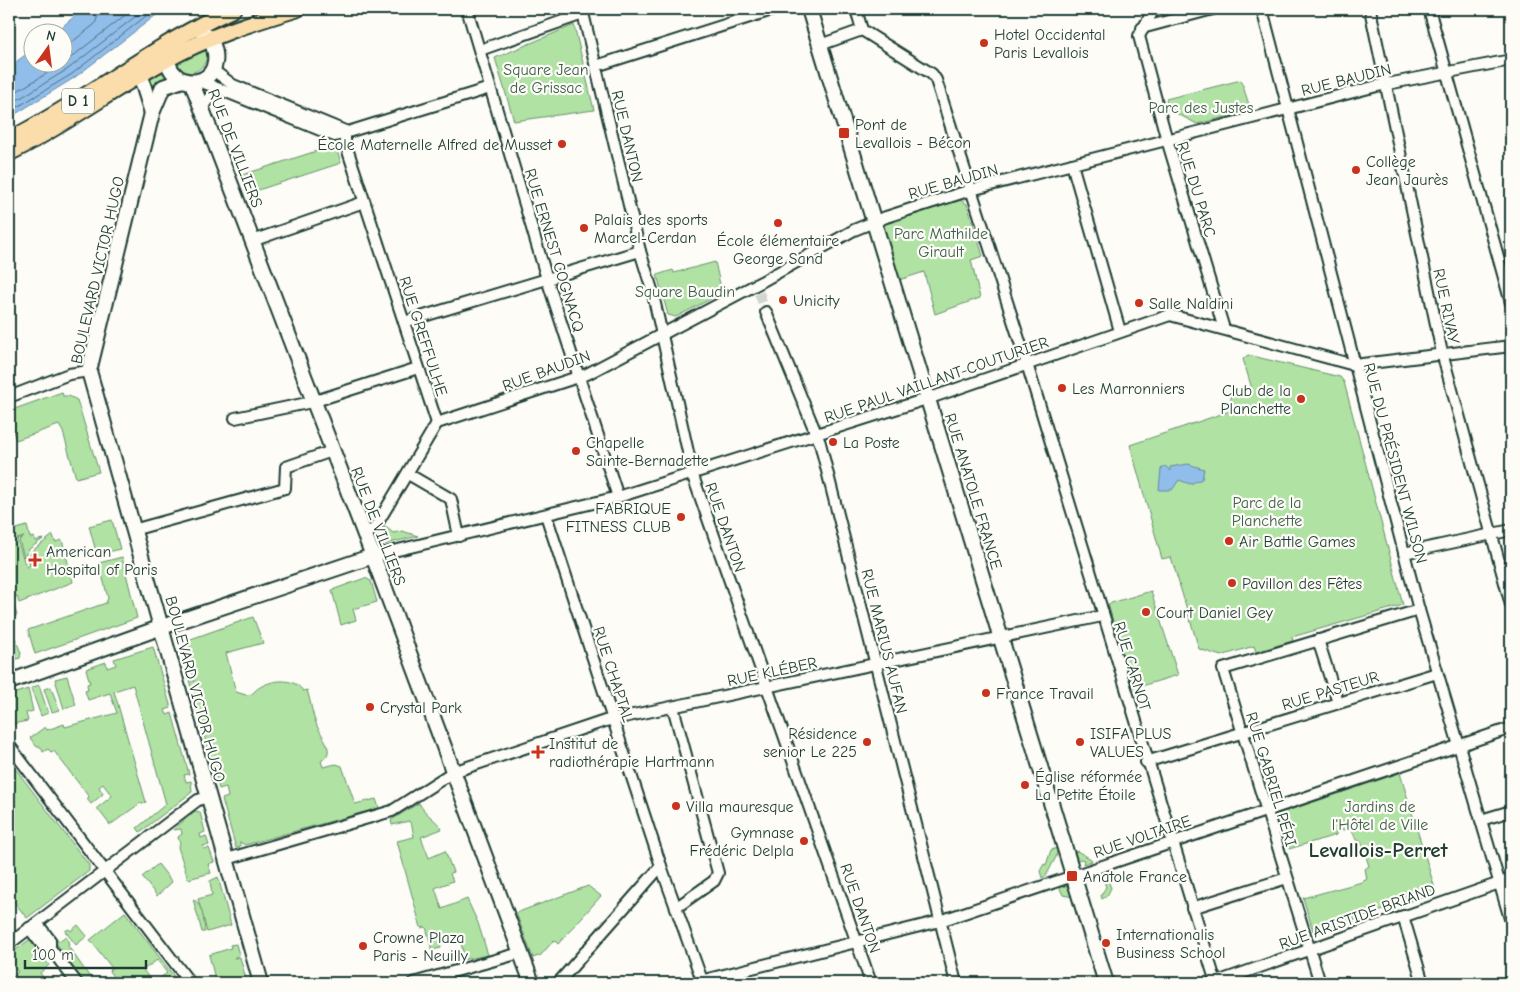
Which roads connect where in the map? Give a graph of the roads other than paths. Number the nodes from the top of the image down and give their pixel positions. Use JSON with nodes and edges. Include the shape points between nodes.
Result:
{"nodes":[{"id":1,"x":233,"y":9,"type":"edge"},
{"id":2,"x":297,"y":9,"type":"edge"},
{"id":3,"x":467,"y":9,"type":"edge"},
{"id":4,"x":775,"y":9,"type":"edge"},
{"id":5,"x":809,"y":9,"type":"edge"},
{"id":6,"x":856,"y":9,"type":"edge"},
{"id":7,"x":1154,"y":9,"type":"edge"},
{"id":8,"x":1188,"y":9,"type":"edge"},
{"id":9,"x":1262,"y":9,"type":"edge"},
{"id":10,"x":1370,"y":9,"type":"edge"},
{"id":11,"x":1429,"y":9,"type":"edge"},
{"id":12,"x":1209,"y":10,"type":"edge"},
{"id":13,"x":582,"y":11,"type":"edge"},
{"id":14,"x":1144,"y":24,"type":"junction"},
{"id":15,"x":194,"y":28,"type":"junction"},
{"id":16,"x":862,"y":30,"type":"junction"},
{"id":17,"x":210,"y":38,"type":"junction"},
{"id":18,"x":168,"y":42,"type":"junction"},
{"id":19,"x":820,"y":45,"type":"junction"},
{"id":20,"x":480,"y":50,"type":"junction"},
{"id":21,"x":144,"y":58,"type":"junction"},
{"id":22,"x":1511,"y":60,"type":"edge"},
{"id":23,"x":596,"y":66,"type":"junction"},
{"id":24,"x":212,"y":70,"type":"junction"},
{"id":25,"x":1447,"y":72,"type":"junction"},
{"id":26,"x":184,"y":75,"type":"junction"},
{"id":27,"x":139,"y":82,"type":"junction"},
{"id":28,"x":1386,"y":84,"type":"junction"},
{"id":29,"x":490,"y":88,"type":"junction"},
{"id":30,"x":220,"y":90,"type":"junction"},
{"id":31,"x":202,"y":108,"type":"junction"},
{"id":32,"x":1288,"y":109,"type":"junction"},
{"id":33,"x":152,"y":113,"type":"junction"},
{"id":34,"x":345,"y":131,"type":"junction"},
{"id":35,"x":9,"y":140,"type":"edge"},
{"id":36,"x":1167,"y":140,"type":"junction"},
{"id":37,"x":9,"y":153,"type":"edge"},
{"id":38,"x":1072,"y":164,"type":"junction"},
{"id":39,"x":971,"y":190,"type":"junction"},
{"id":40,"x":364,"y":202,"type":"junction"},
{"id":41,"x":874,"y":221,"type":"junction"},
{"id":42,"x":252,"y":241,"type":"junction"},
{"id":43,"x":640,"y":251,"type":"junction"},
{"id":44,"x":547,"y":279,"type":"junction"},
{"id":45,"x":1511,"y":303,"type":"edge"},
{"id":46,"x":766,"y":312,"type":"tunnel mouth"},
{"id":47,"x":404,"y":322,"type":"junction"},
{"id":48,"x":1224,"y":329,"type":"junction"},
{"id":49,"x":1120,"y":331,"type":"junction"},
{"id":50,"x":661,"y":334,"type":"junction"},
{"id":51,"x":1511,"y":346,"type":"edge"},
{"id":52,"x":1442,"y":353,"type":"junction"},
{"id":53,"x":1027,"y":364,"type":"junction"},
{"id":54,"x":1354,"y":365,"type":"junction"},
{"id":55,"x":418,"y":368,"type":"junction"},
{"id":56,"x":89,"y":371,"type":"junction"},
{"id":57,"x":578,"y":377,"type":"junction"},
{"id":58,"x":9,"y":397,"type":"edge"},
{"id":59,"x":928,"y":398,"type":"junction"},
{"id":60,"x":312,"y":402,"type":"junction"},
{"id":61,"x":235,"y":418,"type":"dead end"},
{"id":62,"x":437,"y":423,"type":"junction"},
{"id":63,"x":818,"y":435,"type":"junction"},
{"id":64,"x":332,"y":451,"type":"junction"},
{"id":65,"x":408,"y":474,"type":"junction"},
{"id":66,"x":692,"y":474,"type":"junction"},
{"id":67,"x":618,"y":498,"type":"junction"},
{"id":68,"x":546,"y":515,"type":"junction"},
{"id":69,"x":133,"y":530,"type":"junction"},
{"id":70,"x":1511,"y":530,"type":"edge"},
{"id":71,"x":364,"y":534,"type":"junction"},
{"id":72,"x":1492,"y":534,"type":"junction"},
{"id":73,"x":459,"y":536,"type":"junction"},
{"id":74,"x":1404,"y":554,"type":"junction"},
{"id":75,"x":373,"y":556,"type":"junction"},
{"id":76,"x":1511,"y":605,"type":"edge"},
{"id":77,"x":1419,"y":610,"type":"junction"},
{"id":78,"x":1102,"y":616,"type":"junction"},
{"id":79,"x":162,"y":627,"type":"junction"},
{"id":80,"x":1001,"y":637,"type":"junction"},
{"id":81,"x":1318,"y":640,"type":"junction"},
{"id":82,"x":876,"y":664,"type":"junction"},
{"id":83,"x":1437,"y":673,"type":"junction"},
{"id":84,"x":9,"y":682,"type":"edge"},
{"id":85,"x":767,"y":687,"type":"junction"},
{"id":86,"x":1338,"y":703,"type":"junction"},
{"id":87,"x":673,"y":707,"type":"junction"},
{"id":88,"x":613,"y":718,"type":"junction"},
{"id":89,"x":1511,"y":728,"type":"edge"},
{"id":90,"x":1242,"y":733,"type":"junction"},
{"id":91,"x":9,"y":745,"type":"edge"},
{"id":92,"x":1458,"y":745,"type":"junction"},
{"id":93,"x":1146,"y":762,"type":"junction"},
{"id":94,"x":453,"y":772,"type":"junction"},
{"id":95,"x":208,"y":797,"type":"junction"},
{"id":96,"x":1266,"y":810,"type":"junction"},
{"id":97,"x":1511,"y":811,"type":"edge"},
{"id":98,"x":1481,"y":820,"type":"junction"},
{"id":99,"x":1172,"y":842,"type":"junction"},
{"id":100,"x":227,"y":859,"type":"junction"},
{"id":101,"x":661,"y":866,"type":"junction"},
{"id":102,"x":104,"y":872,"type":"junction"},
{"id":103,"x":1074,"y":875,"type":"junction"},
{"id":104,"x":1287,"y":878,"type":"junction"},
{"id":105,"x":1511,"y":879,"type":"edge"},
{"id":106,"x":1500,"y":883,"type":"junction"},
{"id":107,"x":677,"y":907,"type":"junction"},
{"id":108,"x":1192,"y":908,"type":"junction"},
{"id":109,"x":1403,"y":916,"type":"junction"},
{"id":110,"x":940,"y":921,"type":"junction"},
{"id":111,"x":1511,"y":922,"type":"edge"},
{"id":112,"x":33,"y":925,"type":"junction"},
{"id":113,"x":857,"y":942,"type":"junction"},
{"id":114,"x":9,"y":944,"type":"edge"},
{"id":115,"x":1310,"y":949,"type":"junction"},
{"id":116,"x":520,"y":953,"type":"junction"},
{"id":117,"x":699,"y":982,"type":"edge"},
{"id":118,"x":77,"y":983,"type":"edge"},
{"id":119,"x":190,"y":983,"type":"edge"},
{"id":120,"x":260,"y":983,"type":"edge"},
{"id":121,"x":413,"y":983,"type":"edge"},
{"id":122,"x":532,"y":983,"type":"edge"},
{"id":123,"x":558,"y":983,"type":"edge"},
{"id":124,"x":871,"y":983,"type":"edge"},
{"id":125,"x":956,"y":983,"type":"edge"},
{"id":126,"x":1106,"y":983,"type":"edge"},
{"id":127,"x":1215,"y":983,"type":"edge"},
{"id":128,"x":1320,"y":983,"type":"edge"},
{"id":129,"x":1423,"y":983,"type":"edge"}],
"edges":[{"from":1,"to":15,"type":"main road","number":"D 1"},
{"from":2,"to":17,"type":"main road","number":"D 1"},
{"from":3,"to":20,"type":"street","name":"RUE ERNEST COGNACQ"},
{"from":4,"to":23,"type":"street"},
{"from":5,"to":19,"type":"street","name":"RUE ANATOLE FRANCE"},
{"from":6,"to":16,"type":"street"},
{"from":7,"to":14,"type":"street"},
{"from":8,"to":14,"type":"street"},
{"from":9,"to":32,"type":"street","name":"RUE DU PRÉSIDENT WILSON"},
{"from":10,"to":28,"type":"street","name":"RUE RIVAY"},
{"from":11,"to":25,"type":"street"},
{"from":12,"to":14,"type":"street"},
{"from":13,"to":20,"type":"street"},
{"from":13,"to":23,"type":"street","name":"RUE DANTON"},
{"from":14,"to":36,"type":"street","name":"RUE DU PARC","via":[[1139,36]]},
{"from":15,"to":17,"type":"street"},
{"from":15,"to":18,"type":"main road","number":"D 1"},
{"from":16,"to":19,"type":"street"},
{"from":16,"to":39,"type":"street","name":"RUE CARNOT","via":[[932,74]]},
{"from":17,"to":24,"type":"street","via":[[216,51]]},
{"from":17,"to":26,"type":"main road","number":"D 1","via":[[185,51]]},
{"from":18,"to":21,"type":"main road","number":"D 1"},
{"from":18,"to":26,"type":"street"},
{"from":19,"to":41,"type":"street","name":"RUE ANATOLE FRANCE"},
{"from":20,"to":29,"type":"street","name":"RUE ERNEST COGNACQ"},
{"from":21,"to":27,"type":"street"},
{"from":21,"to":35,"type":"main road","number":"D 1","via":[[43,123]]},
{"from":22,"to":25,"type":"street","name":"RUE BAUDIN"},
{"from":23,"to":43,"type":"street","name":"RUE DANTON"},
{"from":24,"to":26,"type":"street"},
{"from":24,"to":34,"type":"street","via":[[233,86]]},
{"from":25,"to":28,"type":"street","name":"RUE BAUDIN"},
{"from":25,"to":45,"type":"street"},
{"from":26,"to":27,"type":"main road","number":"D 1"},
{"from":26,"to":30,"type":"street"},
{"from":26,"to":31,"type":"street","name":"RUE DE VILLIERS"},
{"from":26,"to":33,"type":"street","name":"BOULEVARD VICTOR HUGO","via":[[163,88]]},
{"from":27,"to":33,"type":"street"},
{"from":27,"to":37,"type":"main road","number":"D 1"},
{"from":28,"to":32,"type":"street","name":"RUE BAUDIN"},
{"from":28,"to":52,"type":"street","name":"RUE RIVAY"},
{"from":29,"to":34,"type":"street"},
{"from":29,"to":44,"type":"street","name":"RUE ERNEST COGNACQ"},
{"from":30,"to":31,"type":"street","via":[[208,98]]},
{"from":30,"to":34,"type":"street","via":[[335,136]]},
{"from":31,"to":42,"type":"street","name":"RUE DE VILLIERS"},
{"from":32,"to":36,"type":"street","name":"RUE BAUDIN"},
{"from":32,"to":54,"type":"street","name":"RUE DU PRÉSIDENT WILSON"},
{"from":33,"to":56,"type":"street","name":"BOULEVARD VICTOR HUGO"},
{"from":34,"to":40,"type":"street","name":"RUE GREFFULHE","via":[[345,142]]},
{"from":36,"to":38,"type":"street","name":"RUE BAUDIN"},
{"from":36,"to":48,"type":"street","name":"RUE DU PARC"},
{"from":38,"to":39,"type":"street","name":"RUE BAUDIN"},
{"from":38,"to":49,"type":"street"},
{"from":39,"to":41,"type":"street","name":"RUE BAUDIN"},
{"from":39,"to":53,"type":"street","name":"RUE CARNOT"},
{"from":40,"to":42,"type":"street"},
{"from":40,"to":47,"type":"street","name":"RUE GREFFULHE"},
{"from":41,"to":50,"type":"street","name":"RUE BAUDIN","via":[[757,289]]},
{"from":41,"to":59,"type":"street","name":"RUE ANATOLE FRANCE"},
{"from":42,"to":60,"type":"street","name":"RUE DE VILLIERS"},
{"from":43,"to":44,"type":"street"},
{"from":43,"to":50,"type":"street","name":"RUE DANTON"},
{"from":44,"to":47,"type":"street"},
{"from":44,"to":57,"type":"street","name":"RUE ERNEST COGNACQ"},
{"from":46,"to":63,"type":"street","name":"RUE MARIUS AUFAN"},
{"from":47,"to":55,"type":"street","name":"RUE GREFFULHE"},
{"from":48,"to":49,"type":"street","name":"RUE PAUL VAILLANT-COUTURIER","via":[[1170,315]]},
{"from":48,"to":54,"type":"street","name":"RUE PAUL VAILLANT-COUTURIER"},
{"from":49,"to":53,"type":"street","name":"RUE PAUL VAILLANT-COUTURIER"},
{"from":50,"to":57,"type":"street","name":"RUE BAUDIN"},
{"from":50,"to":66,"type":"street","name":"RUE DANTON"},
{"from":51,"to":52,"type":"street","name":"RUE PAUL VAILLANT-COUTURIER"},
{"from":52,"to":54,"type":"street","name":"RUE PAUL VAILLANT-COUTURIER"},
{"from":52,"to":72,"type":"street","name":"RUE RIVAY"},
{"from":53,"to":59,"type":"street","name":"RUE PAUL VAILLANT-COUTURIER"},
{"from":53,"to":78,"type":"street","name":"RUE CARNOT"},
{"from":54,"to":74,"type":"street","name":"RUE DU PRÉSIDENT WILSON"},
{"from":55,"to":60,"type":"street"},
{"from":55,"to":62,"type":"street","name":"RUE GREFFULHE"},
{"from":56,"to":58,"type":"street","via":[[69,374]]},
{"from":56,"to":69,"type":"street","name":"BOULEVARD VICTOR HUGO"},
{"from":57,"to":62,"type":"street","name":"RUE BAUDIN"},
{"from":57,"to":67,"type":"street","name":"RUE ERNEST COGNACQ"},
{"from":59,"to":63,"type":"street","name":"RUE PAUL VAILLANT-COUTURIER"},
{"from":59,"to":80,"type":"street","name":"RUE ANATOLE FRANCE"},
{"from":60,"to":61,"type":"street"},
{"from":60,"to":64,"type":"street","name":"RUE DE VILLIERS"},
{"from":62,"to":65,"type":"street"},
{"from":63,"to":66,"type":"street","name":"RUE PAUL VAILLANT-COUTURIER"},
{"from":63,"to":82,"type":"street","name":"RUE MARIUS AUFAN"},
{"from":64,"to":69,"type":"street","via":[[286,468],[285,488]]},
{"from":64,"to":71,"type":"street","name":"RUE DE VILLIERS"},
{"from":65,"to":71,"type":"street","via":[[374,530]]},
{"from":65,"to":73,"type":"street","via":[[450,499]]},
{"from":66,"to":67,"type":"street","name":"RUE PAUL VAILLANT-COUTURIER"},
{"from":66,"to":85,"type":"street","name":"RUE DANTON"},
{"from":67,"to":68,"type":"street","name":"RUE PAUL VAILLANT-COUTURIER"},
{"from":68,"to":73,"type":"street","name":"RUE PAUL VAILLANT-COUTURIER"},
{"from":68,"to":88,"type":"street","name":"RUE CHAPTAL"},
{"from":69,"to":79,"type":"street","name":"BOULEVARD VICTOR HUGO"},
{"from":70,"to":72,"type":"street"},
{"from":71,"to":75,"type":"street","name":"RUE DE VILLIERS"},
{"from":72,"to":74,"type":"street"},
{"from":72,"to":76,"type":"street","name":"RUE RIVAY"},
{"from":73,"to":75,"type":"street","name":"RUE PAUL VAILLANT-COUTURIER"},
{"from":74,"to":77,"type":"street","name":"RUE DU PRÉSIDENT WILSON"},
{"from":75,"to":79,"type":"street"},
{"from":75,"to":94,"type":"street","name":"RUE DE VILLIERS"},
{"from":77,"to":81,"type":"street"},
{"from":77,"to":83,"type":"street","name":"RUE DU PRÉSIDENT WILSON"},
{"from":78,"to":80,"type":"street","name":"RUE KLÉBER"},
{"from":78,"to":93,"type":"street","name":"RUE CARNOT"},
{"from":79,"to":84,"type":"street"},
{"from":79,"to":95,"type":"street","name":"BOULEVARD VICTOR HUGO"},
{"from":80,"to":82,"type":"street","name":"RUE KLÉBER"},
{"from":80,"to":103,"type":"street","name":"RUE ANATOLE FRANCE"},
{"from":81,"to":86,"type":"street"},
{"from":81,"to":90,"type":"street","name":"RUE GABRIEL PÉRI","via":[[1223,669]]},
{"from":82,"to":85,"type":"street","name":"RUE KLÉBER"},
{"from":82,"to":110,"type":"street","name":"RUE MARIUS AUFAN"},
{"from":83,"to":86,"type":"street","name":"RUE PASTEUR"},
{"from":83,"to":92,"type":"street","name":"RUE DU PRÉSIDENT WILSON"},
{"from":85,"to":87,"type":"street","name":"RUE KLÉBER"},
{"from":85,"to":113,"type":"street","name":"RUE DANTON"},
{"from":86,"to":90,"type":"street","name":"RUE PASTEUR"},
{"from":87,"to":88,"type":"street","name":"RUE KLÉBER"},
{"from":87,"to":107,"type":"street","via":[[718,873],[714,881]]},
{"from":88,"to":94,"type":"street","name":"RUE KLÉBER"},
{"from":88,"to":101,"type":"street","name":"RUE CHAPTAL"},
{"from":89,"to":92,"type":"street","name":"RUE VOLTAIRE"},
{"from":90,"to":93,"type":"street","name":"RUE PASTEUR"},
{"from":90,"to":96,"type":"street","name":"RUE GABRIEL PÉRI"},
{"from":91,"to":102,"type":"street"},
{"from":92,"to":96,"type":"street","name":"RUE VOLTAIRE"},
{"from":92,"to":98,"type":"street","name":"RUE DU PRÉSIDENT WILSON"},
{"from":93,"to":99,"type":"street","name":"RUE CARNOT"},
{"from":94,"to":100,"type":"street","name":"RUE KLÉBER","via":[[392,811]]},
{"from":94,"to":116,"type":"street","name":"RUE DE VILLIERS"},
{"from":95,"to":100,"type":"street","name":"BOULEVARD VICTOR HUGO"},
{"from":95,"to":102,"type":"street","via":[[198,800]]},
{"from":96,"to":99,"type":"street","name":"RUE VOLTAIRE"},
{"from":96,"to":104,"type":"street","name":"RUE GABRIEL PÉRI"},
{"from":97,"to":98,"type":"street"},
{"from":98,"to":106,"type":"street","name":"RUE DU PRÉSIDENT WILSON"},
{"from":99,"to":103,"type":"street","name":"RUE VOLTAIRE"},
{"from":99,"to":108,"type":"street","name":"RUE CARNOT"},
{"from":100,"to":120,"type":"street","name":"BOULEVARD VICTOR HUGO"},
{"from":101,"to":107,"type":"street","name":"RUE CHAPTAL"},
{"from":101,"to":123,"type":"street"},
{"from":102,"to":112,"type":"street"},
{"from":102,"to":119,"type":"street"},
{"from":103,"to":110,"type":"street","name":"RUE VOLTAIRE"},
{"from":103,"to":126,"type":"street","name":"RUE ANATOLE FRANCE"},
{"from":104,"to":108,"type":"street"},
{"from":104,"to":115,"type":"street","name":"RUE GABRIEL PÉRI"},
{"from":105,"to":106,"type":"street","name":"RUE ARISTIDE BRIAND"},
{"from":106,"to":109,"type":"street","name":"RUE ARISTIDE BRIAND"},
{"from":106,"to":111,"type":"street","name":"RUE DU PRÉSIDENT WILSON"},
{"from":107,"to":117,"type":"street","name":"RUE CHAPTAL"},
{"from":108,"to":127,"type":"street","name":"RUE CARNOT"},
{"from":109,"to":115,"type":"street","name":"RUE ARISTIDE BRIAND"},
{"from":109,"to":129,"type":"street"},
{"from":110,"to":113,"type":"street","name":"RUE VOLTAIRE"},
{"from":110,"to":125,"type":"street","name":"RUE MARIUS AUFAN"},
{"from":112,"to":114,"type":"street"},
{"from":112,"to":118,"type":"street","via":[[50,940],[50,948]]},
{"from":113,"to":117,"type":"street","name":"RUE VOLTAIRE"},
{"from":113,"to":124,"type":"street","name":"RUE DANTON"},
{"from":115,"to":127,"type":"street","name":"RUE ARISTIDE BRIAND"},
{"from":115,"to":128,"type":"street","name":"RUE GABRIEL PÉRI"},
{"from":116,"to":121,"type":"street"},
{"from":116,"to":122,"type":"street","name":"RUE DE VILLIERS"}]}
